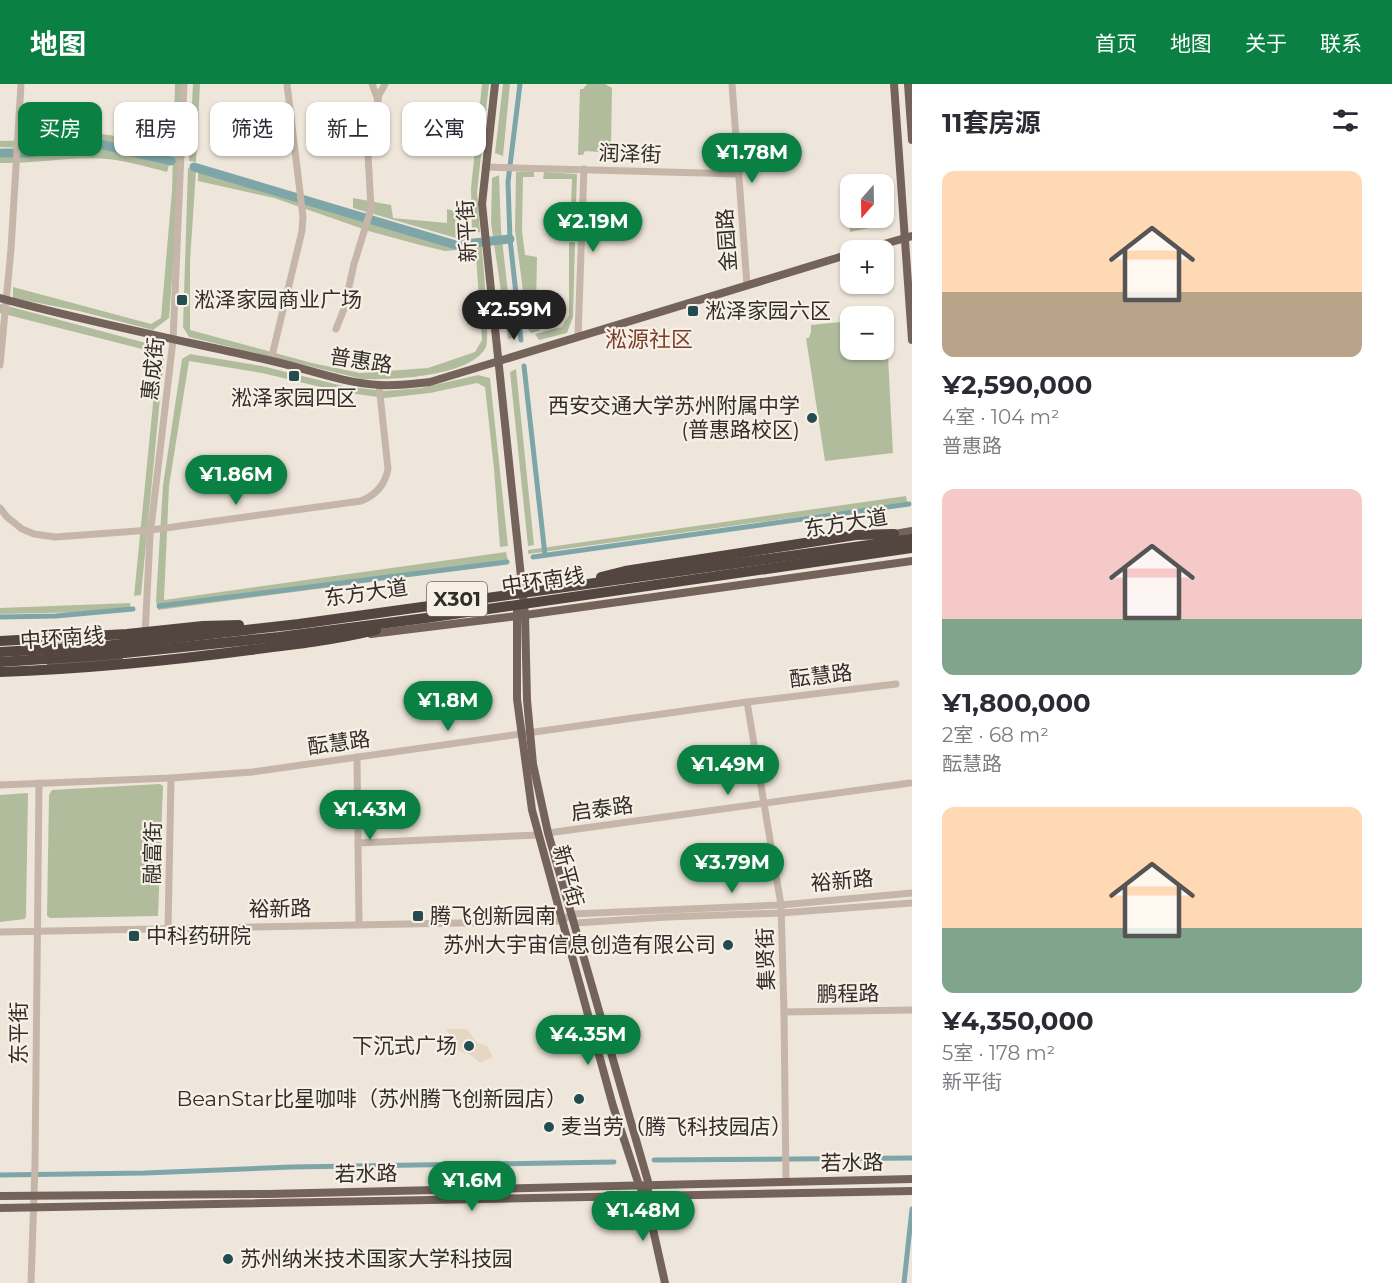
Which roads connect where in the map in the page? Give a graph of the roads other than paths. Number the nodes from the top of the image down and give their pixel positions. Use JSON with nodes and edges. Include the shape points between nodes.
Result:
{"nodes":[{"id":1,"x":21,"y":84,"type":"edge"},
{"id":2,"x":184,"y":84,"type":"edge"},
{"id":3,"x":287,"y":84,"type":"edge"},
{"id":4,"x":372,"y":84,"type":"edge"},
{"id":5,"x":385,"y":84,"type":"edge"},
{"id":6,"x":495,"y":84,"type":"edge"},
{"id":7,"x":732,"y":84,"type":"edge"},
{"id":8,"x":894,"y":84,"type":"edge"},
{"id":9,"x":908,"y":84,"type":"edge"},
{"id":10,"x":378,"y":100,"type":"junction"},
{"id":11,"x":912,"y":140,"type":"edge"},
{"id":12,"x":485,"y":167,"type":"junction"},
{"id":13,"x":584,"y":169,"type":"junction"},
{"id":14,"x":739,"y":174,"type":"junction"},
{"id":15,"x":909,"y":237,"type":"edge"},
{"id":16,"x":894,"y":241,"type":"edge"},
{"id":17,"x":840,"y":257,"type":"edge"},
{"id":18,"x":747,"y":285,"type":"junction"},
{"id":19,"x":3,"y":299,"type":"edge"},
{"id":20,"x":336,"y":329,"type":"dead end"},
{"id":21,"x":578,"y":336,"type":"junction"},
{"id":22,"x":174,"y":340,"type":"junction"},
{"id":23,"x":912,"y":340,"type":"edge"},
{"id":24,"x":271,"y":360,"type":"junction"},
{"id":25,"x":498,"y":360,"type":"junction"},
{"id":26,"x":0,"y":365,"type":"edge"},
{"id":27,"x":379,"y":385,"type":"junction"},
{"id":28,"x":0,"y":508,"type":"edge"},
{"id":29,"x":151,"y":530,"type":"junction"},
{"id":30,"x":912,"y":531,"type":"edge"},
{"id":31,"x":894,"y":534,"type":"junction"},
{"id":32,"x":912,"y":539,"type":"edge"},
{"id":33,"x":912,"y":548,"type":"edge"},
{"id":34,"x":912,"y":561,"type":"edge"},
{"id":35,"x":555,"y":588,"type":"junction"},
{"id":36,"x":522,"y":590,"type":"junction"},
{"id":37,"x":521,"y":616,"type":"junction"},
{"id":38,"x":299,"y":624,"type":"junction"},
{"id":39,"x":145,"y":636,"type":"junction"},
{"id":40,"x":0,"y":644,"type":"edge"},
{"id":41,"x":0,"y":652,"type":"edge"},
{"id":42,"x":145,"y":657,"type":"junction"},
{"id":43,"x":1,"y":668,"type":"edge"},
{"id":44,"x":896,"y":684,"type":"dead end"},
{"id":45,"x":747,"y":702,"type":"junction"},
{"id":46,"x":526,"y":735,"type":"junction"},
{"id":47,"x":357,"y":757,"type":"junction"},
{"id":48,"x":171,"y":778,"type":"junction"},
{"id":49,"x":39,"y":783,"type":"junction"},
{"id":50,"x":910,"y":783,"type":"dead end"},
{"id":51,"x":0,"y":785,"type":"edge"},
{"id":52,"x":764,"y":804,"type":"junction"},
{"id":53,"x":548,"y":833,"type":"junction"},
{"id":54,"x":538,"y":835,"type":"junction"},
{"id":55,"x":358,"y":843,"type":"junction"},
{"id":56,"x":912,"y":893,"type":"edge"},
{"id":57,"x":912,"y":903,"type":"edge"},
{"id":58,"x":781,"y":905,"type":"junction"},
{"id":59,"x":781,"y":913,"type":"junction"},
{"id":60,"x":573,"y":919,"type":"junction"},
{"id":61,"x":561,"y":921,"type":"junction"},
{"id":62,"x":359,"y":926,"type":"junction"},
{"id":63,"x":168,"y":928,"type":"junction"},
{"id":64,"x":0,"y":932,"type":"edge"},
{"id":65,"x":36,"y":932,"type":"junction"},
{"id":66,"x":912,"y":1010,"type":"edge"},
{"id":67,"x":784,"y":1012,"type":"junction"},
{"id":68,"x":912,"y":1179,"type":"edge"},
{"id":69,"x":786,"y":1182,"type":"junction"},
{"id":70,"x":639,"y":1185,"type":"junction"},
{"id":71,"x":649,"y":1185,"type":"junction"},
{"id":72,"x":912,"y":1191,"type":"edge"},
{"id":73,"x":34,"y":1195,"type":"junction"},
{"id":74,"x":0,"y":1196,"type":"edge"},
{"id":75,"x":646,"y":1197,"type":"junction"},
{"id":76,"x":0,"y":1208,"type":"edge"},
{"id":77,"x":32,"y":1208,"type":"junction"},
{"id":78,"x":31,"y":1283,"type":"edge"},
{"id":79,"x":665,"y":1283,"type":"edge"}],
"edges":[{"from":1,"to":19,"type":"street"},
{"from":2,"to":22,"type":"street","name":"惠成街"},
{"from":3,"to":24,"type":"street","via":[[303,231]]},
{"from":4,"to":10,"type":"street"},
{"from":5,"to":10,"type":"street"},
{"from":6,"to":12,"type":"main road","name":"新平街"},
{"from":7,"to":14,"type":"street","name":"金园路"},
{"from":8,"to":15,"type":"main road"},
{"from":9,"to":11,"type":"main road"},
{"from":10,"to":20,"type":"street","via":[[368,154],[371,209]]},
{"from":12,"to":13,"type":"street","name":"润泽街"},
{"from":12,"to":25,"type":"main road","name":"新平街","via":[[482,204]]},
{"from":13,"to":14,"type":"street","name":"润泽街"},
{"from":13,"to":21,"type":"street"},
{"from":14,"to":18,"type":"street","name":"金园路"},
{"from":15,"to":16,"type":"main road"},
{"from":15,"to":23,"type":"main road"},
{"from":17,"to":18,"type":"main road","name":"普惠路"},
{"from":18,"to":21,"type":"main road","name":"普惠路"},
{"from":19,"to":22,"type":"main road","name":"普惠路"},
{"from":19,"to":26,"type":"street"},
{"from":21,"to":25,"type":"main road","name":"普惠路"},
{"from":22,"to":24,"type":"main road","name":"普惠路"},
{"from":22,"to":29,"type":"street","name":"惠成街"},
{"from":24,"to":27,"type":"main road","name":"普惠路"},
{"from":25,"to":27,"type":"main road","name":"普惠路","via":[[430,382]]},
{"from":25,"to":36,"type":"main road","name":"新平街"},
{"from":27,"to":29,"type":"street","via":[[388,469],[385,481],[372,495],[354,502]]},
{"from":28,"to":29,"type":"street","via":[[17,526],[48,537]]},
{"from":29,"to":39,"type":"street","name":"惠成街"},
{"from":30,"to":31,"type":"main road","name":"东方大道","number":"X301"},
{"from":31,"to":35,"type":"highway","via":[[856,535],[625,571]]},
{"from":31,"to":36,"type":"main road","name":"东方大道","number":"X301"},
{"from":32,"to":35,"type":"highway","name":"中环南线"},
{"from":33,"to":43,"type":"highway","name":"中环南线","via":[[426,618],[353,636],[216,655],[140,663]]},
{"from":34,"to":37,"type":"main road","name":"东方大道","number":"X301"},
{"from":35,"to":38,"type":"highway","name":"中环南线"},
{"from":36,"to":37,"type":"main road","name":"新平街"},
{"from":36,"to":39,"type":"main road","name":"东方大道","number":"X301"},
{"from":37,"to":42,"type":"main road","name":"东方大道","number":"X301"},
{"from":37,"to":46,"type":"main road","name":"新平街","via":[[518,699]]},
{"from":38,"to":40,"type":"highway","via":[[203,626]]},
{"from":38,"to":41,"type":"highway","name":"中环南线","via":[[104,646]]},
{"from":39,"to":40,"type":"main road","name":"东方大道","number":"X301"},
{"from":39,"to":42,"type":"street","name":"惠成街"},
{"from":42,"to":43,"type":"main road","name":"东方大道","number":"X301"},
{"from":44,"to":45,"type":"street","name":"酝慧路"},
{"from":45,"to":46,"type":"street","name":"酝慧路"},
{"from":45,"to":52,"type":"street","name":"集贤街"},
{"from":46,"to":47,"type":"street","name":"酝慧路"},
{"from":46,"to":53,"type":"main road","name":"新平街"},
{"from":46,"to":54,"type":"main road","name":"新平街"},
{"from":47,"to":48,"type":"street","name":"酝慧路","via":[[252,772]]},
{"from":47,"to":55,"type":"street"},
{"from":48,"to":49,"type":"street","name":"酝慧路"},
{"from":48,"to":63,"type":"street","name":"融富街"},
{"from":49,"to":51,"type":"street","name":"酝慧路"},
{"from":49,"to":65,"type":"street","name":"东平街"},
{"from":50,"to":52,"type":"street","name":"启泰路"},
{"from":52,"to":53,"type":"street","name":"启泰路"},
{"from":52,"to":58,"type":"street","name":"集贤街"},
{"from":53,"to":60,"type":"main road","name":"新平街"},
{"from":54,"to":55,"type":"street"},
{"from":54,"to":61,"type":"main road","name":"新平街"},
{"from":55,"to":62,"type":"street"},
{"from":56,"to":58,"type":"street","name":"裕新路"},
{"from":57,"to":59,"type":"street","name":"裕新路"},
{"from":58,"to":59,"type":"street","name":"集贤街"},
{"from":58,"to":60,"type":"street","name":"裕新路"},
{"from":59,"to":60,"type":"street","name":"裕新路"},
{"from":59,"to":67,"type":"street","name":"集贤街"},
{"from":60,"to":61,"type":"main road","name":"裕新路"},
{"from":60,"to":71,"type":"main road","name":"新平街"},
{"from":61,"to":62,"type":"street","name":"裕新路"},
{"from":61,"to":70,"type":"main road","name":"新平街"},
{"from":62,"to":63,"type":"street","name":"裕新路"},
{"from":63,"to":65,"type":"street","name":"裕新路"},
{"from":64,"to":65,"type":"street","name":"裕新路"},
{"from":65,"to":73,"type":"street","name":"东平街"},
{"from":66,"to":67,"type":"street","name":"鹏程路"},
{"from":67,"to":69,"type":"street","name":"集贤街"},
{"from":68,"to":69,"type":"main road","name":"若水路"},
{"from":69,"to":71,"type":"main road","name":"若水路"},
{"from":70,"to":71,"type":"main road","name":"若水路"},
{"from":70,"to":73,"type":"main road","name":"若水路"},
{"from":70,"to":75,"type":"main road","name":"新平街"},
{"from":71,"to":75,"type":"main road","name":"新平街"},
{"from":72,"to":75,"type":"main road","name":"若水路"},
{"from":73,"to":74,"type":"main road","name":"若水路"},
{"from":73,"to":77,"type":"street","name":"东平街"},
{"from":75,"to":77,"type":"main road","name":"若水路"},
{"from":75,"to":79,"type":"main road","name":"新平街"},
{"from":76,"to":77,"type":"main road","name":"若水路"},
{"from":77,"to":78,"type":"street","name":"东平街"}]}
